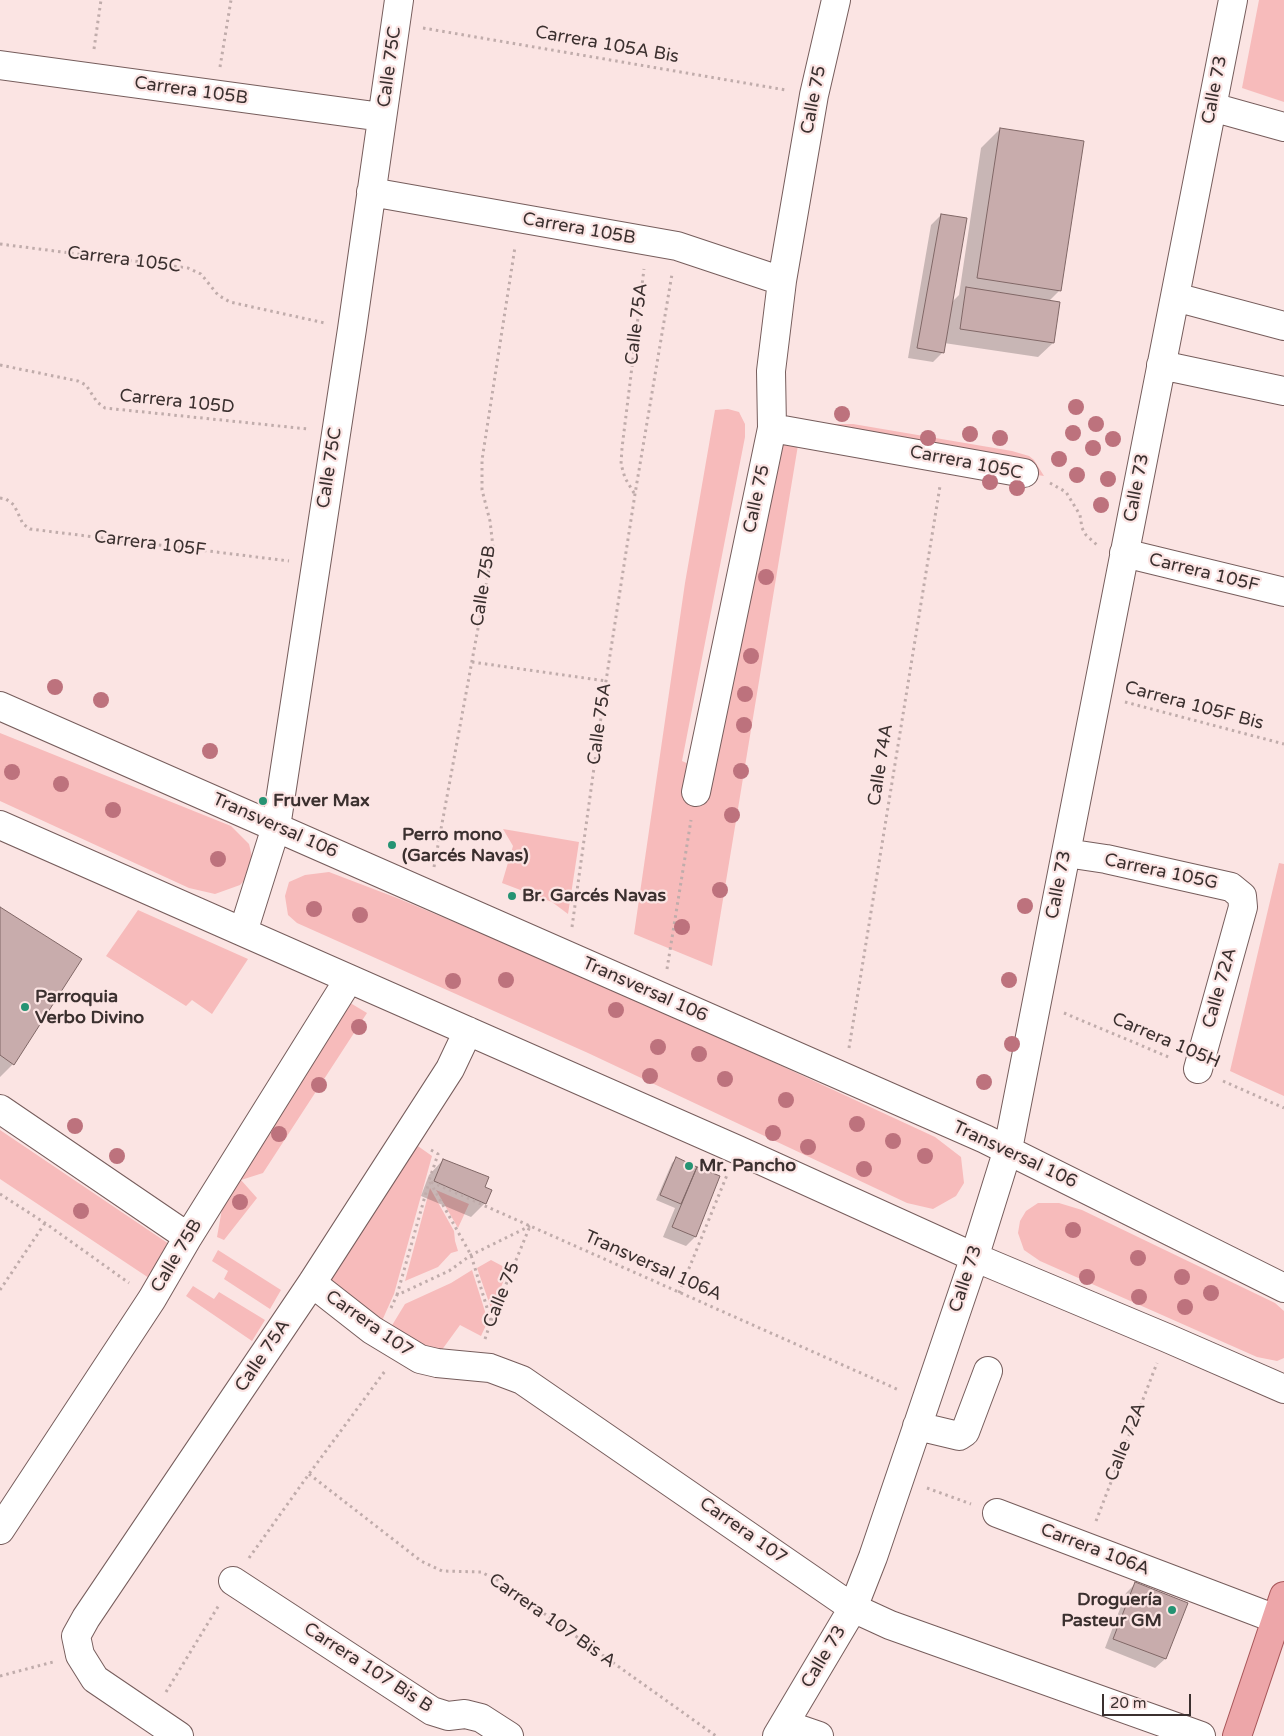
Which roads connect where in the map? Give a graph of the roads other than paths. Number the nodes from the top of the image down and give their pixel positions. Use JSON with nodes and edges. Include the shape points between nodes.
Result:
{"nodes":[{"id":1,"x":836,"y":0,"type":"edge"},
{"id":2,"x":1233,"y":0,"type":"edge"},
{"id":3,"x":398,"y":12,"type":"edge"},
{"id":4,"x":0,"y":66,"type":"edge"},
{"id":5,"x":1212,"y":107,"type":"junction"},
{"id":6,"x":382,"y":117,"type":"junction"},
{"id":7,"x":1284,"y":127,"type":"edge"},
{"id":8,"x":372,"y":192,"type":"junction"},
{"id":9,"x":782,"y":281,"type":"junction"},
{"id":10,"x":1175,"y":297,"type":"junction"},
{"id":11,"x":1284,"y":326,"type":"edge"},
{"id":12,"x":1161,"y":365,"type":"junction"},
{"id":13,"x":1284,"y":392,"type":"edge"},
{"id":14,"x":772,"y":428,"type":"junction"},
{"id":15,"x":1024,"y":473,"type":"road end"},
{"id":16,"x":1124,"y":553,"type":"junction"},
{"id":17,"x":1284,"y":592,"type":"edge"},
{"id":18,"x":0,"y":706,"type":"edge"},
{"id":19,"x":696,"y":792,"type":"road end"},
{"id":20,"x":0,"y":825,"type":"edge"},
{"id":21,"x":276,"y":827,"type":"junction"},
{"id":22,"x":1066,"y":853,"type":"junction"},
{"id":23,"x":1243,"y":907,"type":"joint"},
{"id":24,"x":243,"y":932,"type":"junction"},
{"id":25,"x":349,"y":978,"type":"junction"},
{"id":26,"x":468,"y":1031,"type":"junction"},
{"id":27,"x":1198,"y":1069,"type":"road end"},
{"id":28,"x":0,"y":1109,"type":"edge"},
{"id":29,"x":1008,"y":1149,"type":"junction"},
{"id":30,"x":188,"y":1237,"type":"junction"},
{"id":31,"x":974,"y":1257,"type":"junction"},
{"id":32,"x":312,"y":1283,"type":"junction"},
{"id":33,"x":1284,"y":1288,"type":"edge"},
{"id":34,"x":988,"y":1371,"type":"dead end"},
{"id":35,"x":1284,"y":1389,"type":"edge"},
{"id":36,"x":921,"y":1414,"type":"junction"},
{"id":37,"x":997,"y":1513,"type":"road end"},
{"id":38,"x":0,"y":1530,"type":"edge"},
{"id":39,"x":234,"y":1581,"type":"road end"},
{"id":40,"x":853,"y":1608,"type":"junction"},
{"id":41,"x":1280,"y":1617,"type":"edge"},
{"id":42,"x":781,"y":1730,"type":"edge"},
{"id":43,"x":179,"y":1736,"type":"edge"},
{"id":44,"x":509,"y":1736,"type":"edge"},
{"id":45,"x":819,"y":1736,"type":"edge"},
{"id":46,"x":1201,"y":1736,"type":"edge"},
{"id":47,"x":1237,"y":1736,"type":"edge"}],
"edges":[{"from":1,"to":9,"type":"street","name":"Calle 75","via":[[814,95]]},
{"from":2,"to":5,"type":"street","name":"Calle 73"},
{"from":3,"to":6,"type":"street","name":"Calle 75C"},
{"from":4,"to":6,"type":"street","name":"Carrera 105B"},
{"from":5,"to":7,"type":"street"},
{"from":5,"to":10,"type":"street","name":"Calle 73"},
{"from":6,"to":8,"type":"street","name":"Calle 75C"},
{"from":8,"to":9,"type":"street","name":"Carrera 105B","via":[[677,246]]},
{"from":8,"to":21,"type":"street","name":"Calle 75C"},
{"from":9,"to":14,"type":"street","name":"Calle 75","via":[[771,371]]},
{"from":10,"to":11,"type":"street"},
{"from":10,"to":12,"type":"street","name":"Calle 73"},
{"from":12,"to":13,"type":"street"},
{"from":12,"to":16,"type":"street","name":"Calle 73"},
{"from":14,"to":15,"type":"street","name":"Carrera 105C"},
{"from":14,"to":19,"type":"street","name":"Calle 75"},
{"from":16,"to":17,"type":"street","name":"Carrera 105F"},
{"from":16,"to":22,"type":"street","name":"Calle 73"},
{"from":18,"to":21,"type":"street","name":"Transversal 106"},
{"from":20,"to":24,"type":"street"},
{"from":21,"to":24,"type":"street","name":"Calle 75C"},
{"from":21,"to":29,"type":"street","name":"Transversal 106"},
{"from":22,"to":23,"type":"street","name":"Carrera 105G","via":[[1231,887],[1242,896]]},
{"from":22,"to":29,"type":"street","name":"Calle 73"},
{"from":23,"to":27,"type":"street","name":"Calle 72A"},
{"from":24,"to":25,"type":"street"},
{"from":25,"to":26,"type":"street"},
{"from":25,"to":30,"type":"street","name":"Calle 75B"},
{"from":26,"to":31,"type":"street"},
{"from":26,"to":32,"type":"street","name":"Calle 75A","via":[[450,1069]]},
{"from":28,"to":30,"type":"street"},
{"from":29,"to":31,"type":"street","name":"Calle 73"},
{"from":29,"to":33,"type":"street","name":"Transversal 106"},
{"from":30,"to":38,"type":"street","name":"Calle 75B","via":[[152,1299]]},
{"from":31,"to":35,"type":"street"},
{"from":31,"to":36,"type":"street","name":"Calle 73"},
{"from":32,"to":40,"type":"street","name":"Carrera 107","via":[[379,1334],[428,1362],[498,1370],[522,1380]]},
{"from":32,"to":43,"type":"street","name":"Calle 75A","via":[[76,1636],[80,1655],[95,1679]]},
{"from":34,"to":36,"type":"street","via":[[965,1432],[959,1436]]},
{"from":36,"to":40,"type":"street","name":"Calle 73"},
{"from":37,"to":41,"type":"street","name":"Carrera 106A"},
{"from":39,"to":44,"type":"street","name":"Carrera 107 Bis B","via":[[432,1711],[448,1716],[465,1714],[482,1718]]},
{"from":40,"to":42,"type":"street","name":"Calle 73"},
{"from":40,"to":46,"type":"street","name":"Carrera 107","via":[[890,1626]]},
{"from":41,"to":47,"type":"main road"},
{"from":42,"to":45,"type":"street"}]}
